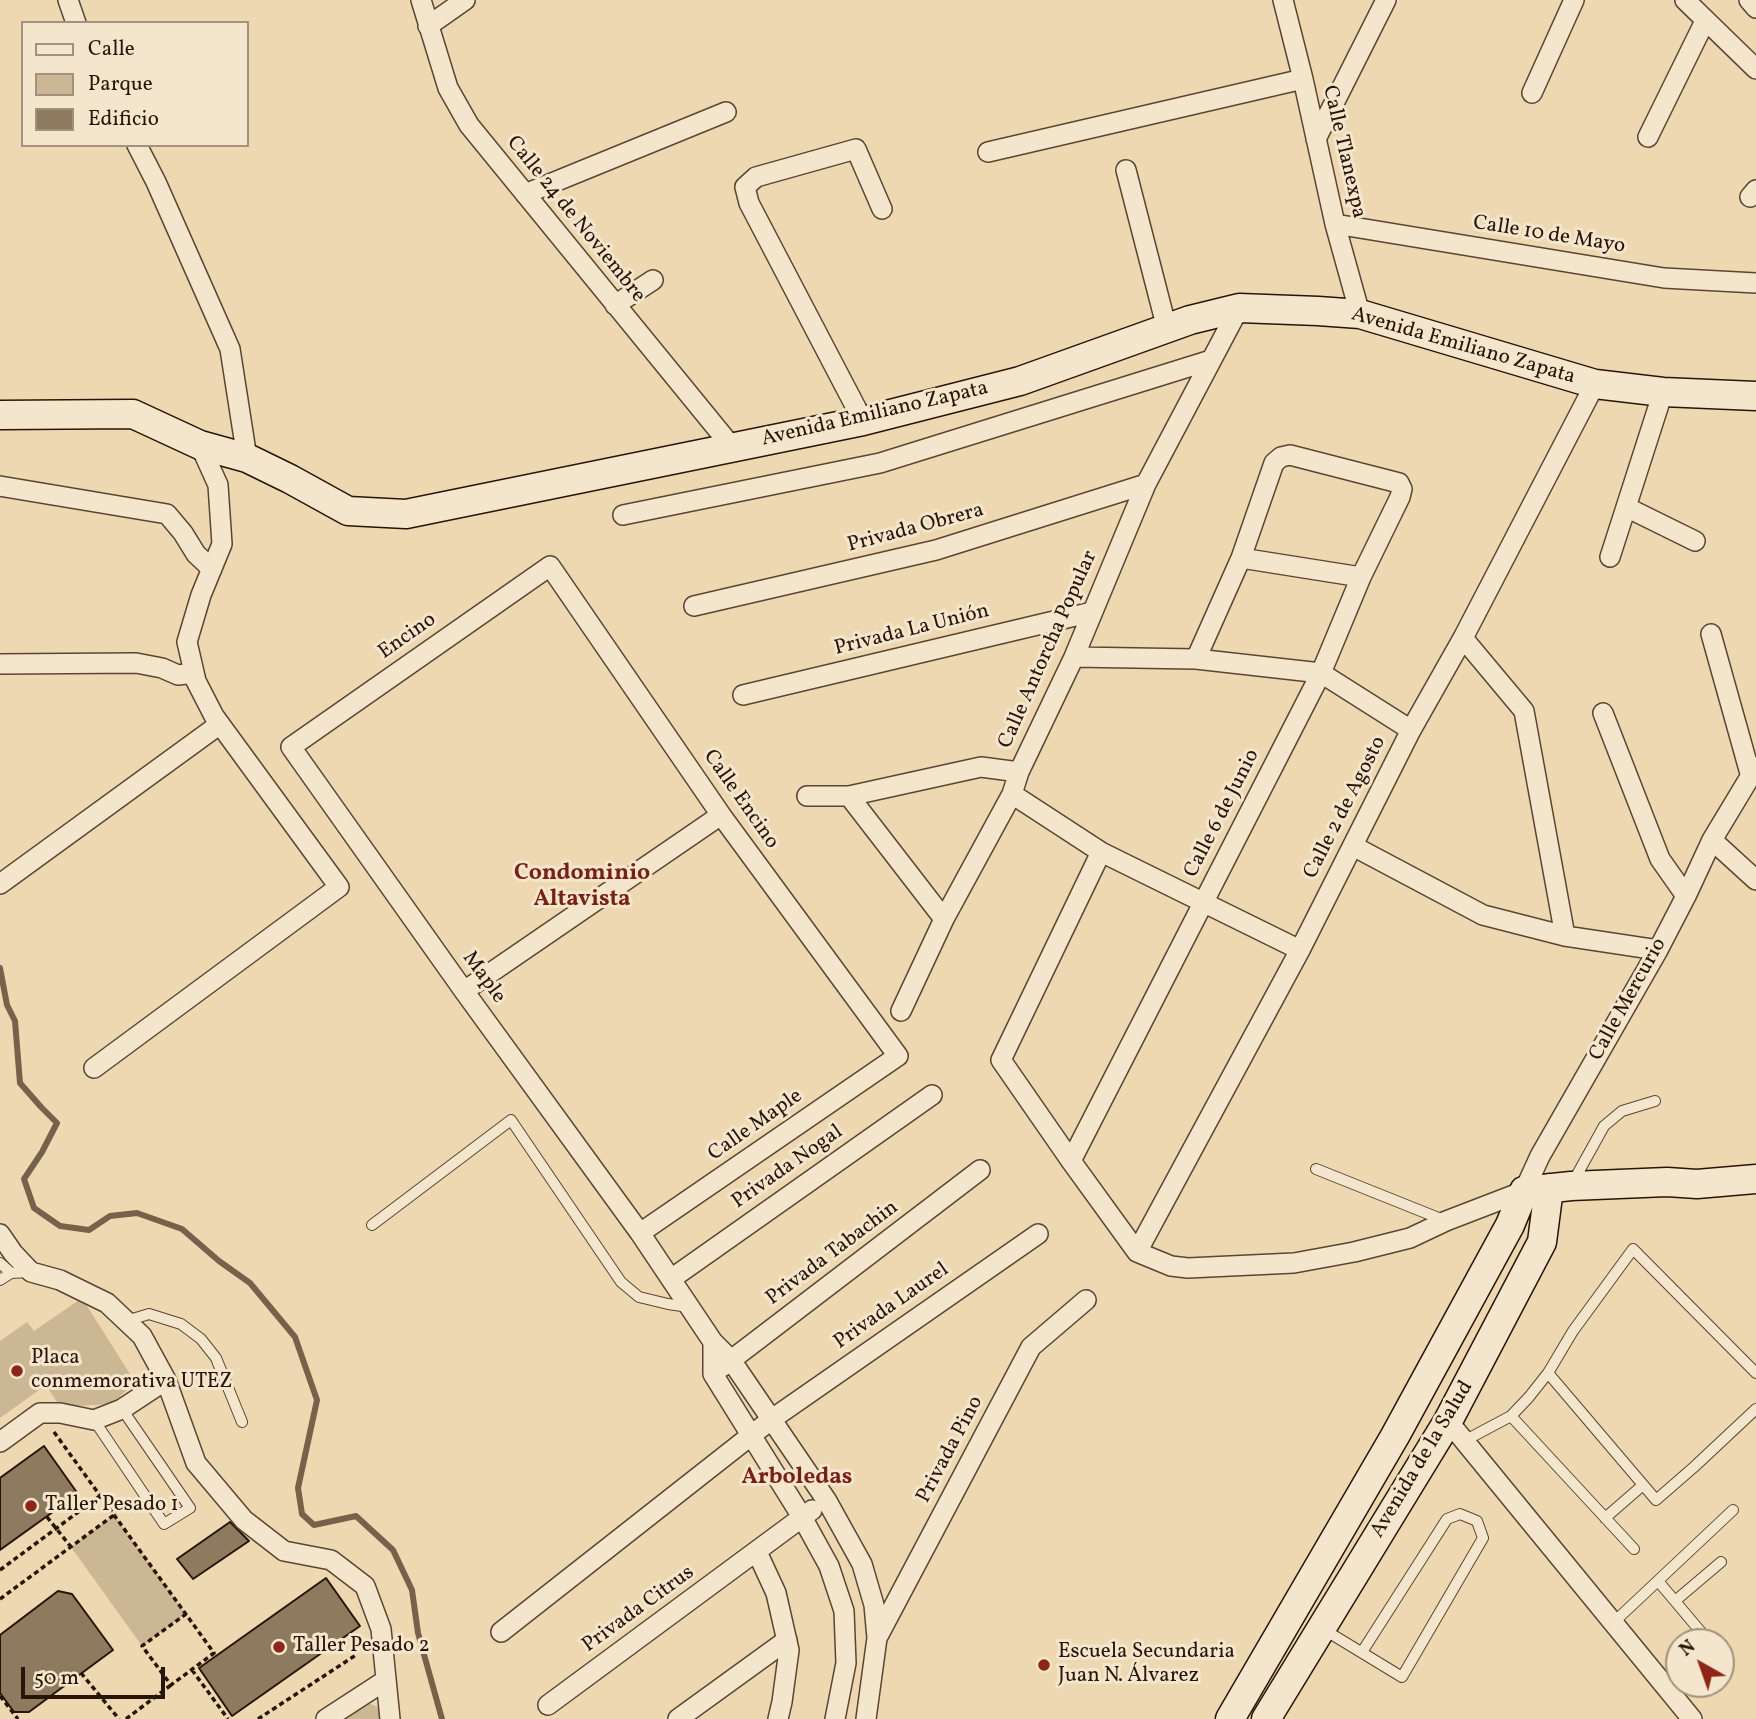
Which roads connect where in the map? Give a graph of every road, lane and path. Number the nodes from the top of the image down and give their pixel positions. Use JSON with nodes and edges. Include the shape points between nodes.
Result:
{"nodes":[{"id":1,"x":68,"y":0,"type":"edge"},
{"id":2,"x":421,"y":0,"type":"edge"},
{"id":3,"x":465,"y":0,"type":"edge"},
{"id":4,"x":1283,"y":0,"type":"edge"},
{"id":5,"x":1386,"y":0,"type":"edge"},
{"id":6,"x":1574,"y":0,"type":"edge"},
{"id":7,"x":1685,"y":0,"type":"edge"},
{"id":8,"x":1749,"y":0,"type":"edge"},
{"id":9,"x":1756,"y":8,"type":"edge"},
{"id":10,"x":75,"y":21,"type":"edge"},
{"id":11,"x":1705,"y":22,"type":"junction"},
{"id":12,"x":428,"y":26,"type":"junction"},
{"id":13,"x":1756,"y":69,"type":"edge"},
{"id":14,"x":1303,"y":79,"type":"junction"},
{"id":15,"x":1532,"y":93,"type":"dead end"},
{"id":16,"x":726,"y":112,"type":"dead end"},
{"id":17,"x":1648,"y":137,"type":"dead end"},
{"id":18,"x":1316,"y":139,"type":"junction"},
{"id":19,"x":138,"y":147,"type":"edge"},
{"id":20,"x":988,"y":152,"type":"dead end"},
{"id":21,"x":1126,"y":170,"type":"dead end"},
{"id":22,"x":525,"y":194,"type":"junction"},
{"id":23,"x":882,"y":209,"type":"dead end"},
{"id":24,"x":1335,"y":224,"type":"junction"},
{"id":25,"x":653,"y":280,"type":"dead end"},
{"id":26,"x":1756,"y":283,"type":"edge"},
{"id":27,"x":615,"y":305,"type":"junction"},
{"id":28,"x":1238,"y":308,"type":"junction"},
{"id":29,"x":1360,"y":314,"type":"junction"},
{"id":30,"x":1167,"y":329,"type":"junction"},
{"id":31,"x":1211,"y":360,"type":"junction"},
{"id":32,"x":1595,"y":384,"type":"junction"},
{"id":33,"x":1663,"y":392,"type":"junction"},
{"id":34,"x":1756,"y":396,"type":"edge"},
{"id":35,"x":0,"y":415,"type":"edge"},
{"id":36,"x":863,"y":421,"type":"junction"},
{"id":37,"x":200,"y":445,"type":"junction"},
{"id":38,"x":732,"y":447,"type":"junction"},
{"id":39,"x":247,"y":458,"type":"junction"},
{"id":40,"x":1146,"y":484,"type":"junction"},
{"id":41,"x":0,"y":486,"type":"edge"},
{"id":42,"x":1626,"y":507,"type":"junction"},
{"id":43,"x":623,"y":515,"type":"dead end"},
{"id":44,"x":1695,"y":541,"type":"dead end"},
{"id":45,"x":1610,"y":557,"type":"dead end"},
{"id":46,"x":1241,"y":558,"type":"junction"},
{"id":47,"x":550,"y":566,"type":"joint"},
{"id":48,"x":212,"y":569,"type":"junction"},
{"id":49,"x":1361,"y":577,"type":"junction"},
{"id":50,"x":694,"y":606,"type":"dead end"},
{"id":51,"x":1092,"y":611,"type":"junction"},
{"id":52,"x":1711,"y":634,"type":"dead end"},
{"id":53,"x":1463,"y":638,"type":"junction"},
{"id":54,"x":1074,"y":657,"type":"junction"},
{"id":55,"x":1196,"y":659,"type":"junction"},
{"id":56,"x":0,"y":664,"type":"edge"},
{"id":57,"x":194,"y":673,"type":"junction"},
{"id":58,"x":1321,"y":673,"type":"junction"},
{"id":59,"x":743,"y":695,"type":"dead end"},
{"id":60,"x":1602,"y":713,"type":"dead end"},
{"id":61,"x":220,"y":724,"type":"junction"},
{"id":62,"x":1411,"y":730,"type":"junction"},
{"id":63,"x":291,"y":747,"type":"joint"},
{"id":64,"x":1019,"y":772,"type":"junction"},
{"id":65,"x":1753,"y":772,"type":"edge"},
{"id":66,"x":1012,"y":794,"type":"junction"},
{"id":67,"x":807,"y":796,"type":"dead end"},
{"id":68,"x":849,"y":796,"type":"junction"},
{"id":69,"x":721,"y":815,"type":"junction"},
{"id":70,"x":1712,"y":840,"type":"junction"},
{"id":71,"x":1353,"y":846,"type":"junction"},
{"id":72,"x":1101,"y":852,"type":"junction"},
{"id":73,"x":1756,"y":880,"type":"edge"},
{"id":74,"x":0,"y":884,"type":"edge"},
{"id":75,"x":1686,"y":896,"type":"junction"},
{"id":76,"x":1204,"y":902,"type":"junction"},
{"id":77,"x":944,"y":919,"type":"junction"},
{"id":78,"x":1565,"y":936,"type":"junction"},
{"id":79,"x":1300,"y":950,"type":"junction"},
{"id":80,"x":1658,"y":950,"type":"junction"},
{"id":81,"x":464,"y":991,"type":"junction"},
{"id":82,"x":901,"y":1011,"type":"dead end"},
{"id":83,"x":898,"y":1056,"type":"joint"},
{"id":84,"x":94,"y":1068,"type":"dead end"},
{"id":85,"x":932,"y":1095,"type":"dead end"},
{"id":86,"x":1655,"y":1101,"type":"dead end"},
{"id":87,"x":1071,"y":1161,"type":"junction"},
{"id":88,"x":1316,"y":1169,"type":"dead end"},
{"id":89,"x":980,"y":1170,"type":"dead end"},
{"id":90,"x":1756,"y":1179,"type":"edge"},
{"id":91,"x":1548,"y":1188,"type":"junction"},
{"id":92,"x":1446,"y":1221,"type":"junction"},
{"id":93,"x":372,"y":1225,"type":"dead end"},
{"id":94,"x":640,"y":1233,"type":"junction"},
{"id":95,"x":0,"y":1234,"type":"edge"},
{"id":96,"x":1038,"y":1234,"type":"dead end"},
{"id":97,"x":1137,"y":1252,"type":"junction"},
{"id":98,"x":0,"y":1263,"type":"edge"},
{"id":99,"x":31,"y":1272,"type":"junction"},
{"id":100,"x":11,"y":1273,"type":"junction"},
{"id":101,"x":671,"y":1279,"type":"junction"},
{"id":102,"x":0,"y":1280,"type":"edge"},
{"id":103,"x":1086,"y":1300,"type":"dead end"},
{"id":104,"x":690,"y":1307,"type":"junction"},
{"id":105,"x":125,"y":1321,"type":"junction"},
{"id":106,"x":713,"y":1342,"type":"junction"},
{"id":107,"x":732,"y":1360,"type":"junction"},
{"id":108,"x":1548,"y":1373,"type":"junction"},
{"id":109,"x":1756,"y":1373,"type":"edge"},
{"id":110,"x":713,"y":1374,"type":"junction"},
{"id":111,"x":166,"y":1380,"type":"junction"},
{"id":112,"x":122,"y":1409,"type":"junction"},
{"id":113,"x":1756,"y":1409,"type":"edge"},
{"id":114,"x":40,"y":1412,"type":"junction"},
{"id":115,"x":1511,"y":1416,"type":"junction"},
{"id":116,"x":772,"y":1419,"type":"junction"},
{"id":117,"x":94,"y":1420,"type":"junction"},
{"id":118,"x":242,"y":1422,"type":"dead end"},
{"id":119,"x":1456,"y":1431,"type":"junction"},
{"id":120,"x":750,"y":1436,"type":"junction"},
{"id":121,"x":0,"y":1441,"type":"edge"},
{"id":122,"x":1643,"y":1485,"type":"junction"},
{"id":123,"x":100,"y":1496,"type":"junction"},
{"id":124,"x":827,"y":1501,"type":"junction"},
{"id":125,"x":1733,"y":1510,"type":"dead end"},
{"id":126,"x":114,"y":1515,"type":"junction"},
{"id":127,"x":47,"y":1517,"type":"dead end"},
{"id":128,"x":802,"y":1517,"type":"junction"},
{"id":129,"x":1605,"y":1518,"type":"junction"},
{"id":130,"x":56,"y":1528,"type":"junction"},
{"id":131,"x":71,"y":1547,"type":"junction"},
{"id":132,"x":1634,"y":1549,"type":"dead end"},
{"id":133,"x":757,"y":1552,"type":"junction"},
{"id":134,"x":1721,"y":1562,"type":"dead end"},
{"id":135,"x":0,"y":1570,"type":"edge"},
{"id":136,"x":1657,"y":1581,"type":"junction"},
{"id":137,"x":0,"y":1599,"type":"edge"},
{"id":138,"x":1675,"y":1601,"type":"junction"},
{"id":139,"x":186,"y":1614,"type":"junction"},
{"id":140,"x":1613,"y":1623,"type":"junction"},
{"id":141,"x":1321,"y":1628,"type":"junction"},
{"id":142,"x":1698,"y":1628,"type":"edge"},
{"id":143,"x":501,"y":1632,"type":"dead end"},
{"id":144,"x":877,"y":1638,"type":"junction"},
{"id":145,"x":787,"y":1640,"type":"junction"},
{"id":146,"x":1362,"y":1652,"type":"junction"},
{"id":147,"x":356,"y":1655,"type":"dead end"},
{"id":148,"x":192,"y":1670,"type":"junction"},
{"id":149,"x":81,"y":1673,"type":"dead end"},
{"id":150,"x":386,"y":1680,"type":"junction"},
{"id":151,"x":171,"y":1685,"type":"junction"},
{"id":152,"x":0,"y":1696,"type":"edge"},
{"id":153,"x":548,"y":1705,"type":"dead end"},
{"id":154,"x":18,"y":1719,"type":"edge"},
{"id":155,"x":119,"y":1719,"type":"edge"},
{"id":156,"x":126,"y":1719,"type":"edge"},
{"id":157,"x":228,"y":1719,"type":"edge"},
{"id":158,"x":258,"y":1719,"type":"edge"},
{"id":159,"x":326,"y":1719,"type":"edge"},
{"id":160,"x":390,"y":1719,"type":"edge"},
{"id":161,"x":678,"y":1719,"type":"edge"},
{"id":162,"x":778,"y":1719,"type":"edge"},
{"id":163,"x":835,"y":1719,"type":"edge"},
{"id":164,"x":866,"y":1719,"type":"edge"},
{"id":165,"x":1230,"y":1719,"type":"edge"},
{"id":166,"x":1266,"y":1719,"type":"edge"},
{"id":167,"x":1692,"y":1719,"type":"edge"}],
"edges":[{"from":1,"to":10,"type":"street"},
{"from":2,"to":12,"type":"street","name":"Calle 24 de Noviembre"},
{"from":3,"to":12,"type":"street"},
{"from":4,"to":14,"type":"street","name":"Calle Tlanexpa"},
{"from":5,"to":18,"type":"street"},
{"from":6,"to":15,"type":"street"},
{"from":7,"to":11,"type":"street"},
{"from":8,"to":9,"type":"street"},
{"from":11,"to":13,"type":"street"},
{"from":11,"to":17,"type":"street"},
{"from":12,"to":22,"type":"street","name":"Calle 24 de Noviembre","via":[[448,88],[469,125]]},
{"from":14,"to":18,"type":"street","name":"Calle Tlanexpa"},
{"from":14,"to":20,"type":"street"},
{"from":16,"to":22,"type":"street"},
{"from":18,"to":24,"type":"street","name":"Calle Tlanexpa"},
{"from":19,"to":39,"type":"street","via":[[230,349]]},
{"from":21,"to":30,"type":"street"},
{"from":22,"to":27,"type":"street","name":"Calle 24 de Noviembre"},
{"from":23,"to":36,"type":"street","via":[[856,149],[756,177],[745,187],[749,203]]},
{"from":24,"to":26,"type":"street","name":"Calle 10 de Mayo","via":[[1664,278]]},
{"from":24,"to":29,"type":"street","name":"Calle Tlanexpa"},
{"from":25,"to":27,"type":"street"},
{"from":27,"to":38,"type":"street","name":"Calle 24 de Noviembre"},
{"from":28,"to":29,"type":"main road","name":"Avenida Emiliano Zapata"},
{"from":28,"to":30,"type":"main road","name":"Avenida Emiliano Zapata"},
{"from":28,"to":31,"type":"street","name":"Calle Antorcha Popular"},
{"from":29,"to":32,"type":"main road","name":"Avenida Emiliano Zapata"},
{"from":30,"to":36,"type":"main road","name":"Avenida Emiliano Zapata","via":[[1020,381]]},
{"from":31,"to":40,"type":"street","name":"Calle Antorcha Popular"},
{"from":31,"to":43,"type":"street","via":[[880,463]]},
{"from":32,"to":33,"type":"main road","name":"Avenida Emiliano Zapata"},
{"from":32,"to":53,"type":"street","name":"Calle 2 de Agosto"},
{"from":33,"to":34,"type":"main road","name":"Avenida Emiliano Zapata"},
{"from":33,"to":42,"type":"street"},
{"from":35,"to":37,"type":"main road","name":"Avenida Emiliano Zapata","via":[[134,414]]},
{"from":36,"to":38,"type":"main road","name":"Avenida Emiliano Zapata"},
{"from":37,"to":39,"type":"main road","name":"Avenida Emiliano Zapata"},
{"from":37,"to":48,"type":"street","via":[[218,485],[222,544]]},
{"from":38,"to":39,"type":"main road","name":"Avenida Emiliano Zapata","via":[[407,514],[348,511]]},
{"from":40,"to":50,"type":"street","name":"Privada Obrera","via":[[936,551]]},
{"from":40,"to":51,"type":"street","name":"Calle Antorcha Popular"},
{"from":41,"to":48,"type":"street","via":[[167,514]]},
{"from":42,"to":44,"type":"street"},
{"from":42,"to":45,"type":"street"},
{"from":46,"to":49,"type":"street"},
{"from":46,"to":49,"type":"street","name":"Calle 6 de Junio","via":[[1274,463],[1290,456],[1399,483],[1400,497]]},
{"from":46,"to":55,"type":"street"},
{"from":47,"to":63,"type":"street","name":"Encino"},
{"from":47,"to":69,"type":"street","name":"Calle Encino"},
{"from":48,"to":57,"type":"street","via":[[187,642]]},
{"from":49,"to":58,"type":"street","name":"Calle 6 de Junio"},
{"from":51,"to":54,"type":"street","name":"Calle Antorcha Popular"},
{"from":51,"to":59,"type":"street","name":"Privada La Unión"},
{"from":52,"to":65,"type":"street"},
{"from":53,"to":62,"type":"street","name":"Calle 2 de Agosto"},
{"from":53,"to":78,"type":"street","via":[[1524,711]]},
{"from":54,"to":55,"type":"street"},
{"from":54,"to":64,"type":"street","name":"Calle Antorcha Popular"},
{"from":55,"to":58,"type":"street"},
{"from":56,"to":57,"type":"street","via":[[136,663],[178,675]]},
{"from":57,"to":61,"type":"street"},
{"from":58,"to":62,"type":"street"},
{"from":58,"to":76,"type":"street","name":"Calle 6 de Junio"},
{"from":60,"to":75,"type":"street","via":[[1660,859]]},
{"from":61,"to":74,"type":"street"},
{"from":61,"to":84,"type":"street","via":[[338,887]]},
{"from":62,"to":71,"type":"street","name":"Calle 2 de Agosto"},
{"from":63,"to":81,"type":"street","name":"Maple"},
{"from":64,"to":66,"type":"street","name":"Calle Antorcha Popular"},
{"from":64,"to":68,"type":"street","via":[[981,767]]},
{"from":65,"to":70,"type":"street","name":"Calle Mercurio"},
{"from":66,"to":72,"type":"street"},
{"from":66,"to":77,"type":"street","name":"Calle Antorcha Popular"},
{"from":67,"to":68,"type":"street"},
{"from":68,"to":77,"type":"street"},
{"from":69,"to":81,"type":"street"},
{"from":69,"to":83,"type":"street","name":"Calle Encino"},
{"from":70,"to":73,"type":"street"},
{"from":70,"to":75,"type":"street","name":"Calle Mercurio"},
{"from":71,"to":78,"type":"street","via":[[1483,915]]},
{"from":71,"to":79,"type":"street","name":"Calle 2 de Agosto"},
{"from":72,"to":76,"type":"street"},
{"from":72,"to":87,"type":"street","via":[[1001,1060]]},
{"from":75,"to":80,"type":"street","name":"Calle Mercurio"},
{"from":76,"to":79,"type":"street"},
{"from":76,"to":87,"type":"street","name":"Calle 6 de Junio"},
{"from":77,"to":82,"type":"street","name":"Calle Antorcha Popular"},
{"from":78,"to":80,"type":"street"},
{"from":79,"to":97,"type":"street","name":"Calle 2 de Agosto"},
{"from":80,"to":91,"type":"street","name":"Calle Mercurio","via":[[1540,1156]]},
{"from":81,"to":94,"type":"street","name":"Maple"},
{"from":83,"to":94,"type":"street","name":"Calle Maple"},
{"from":85,"to":101,"type":"street","name":"Privada Nogal"},
{"from":86,"to":91,"type":"lane","via":[[1622,1111]]},
{"from":87,"to":97,"type":"street"},
{"from":88,"to":92,"type":"lane"},
{"from":89,"to":107,"type":"street","name":"Privada Tabachin"},
{"from":90,"to":91,"type":"main road"},
{"from":91,"to":92,"type":"street"},
{"from":91,"to":119,"type":"main road","name":"Avenida de la Salud","via":[[1542,1242]]},
{"from":91,"to":165,"type":"main road","name":"Avenida de la Salud","via":[[1510,1226],[1395,1437]]},
{"from":92,"to":97,"type":"street","via":[[1410,1238],[1294,1263],[1188,1268]]},
{"from":93,"to":104,"type":"lane","via":[[511,1120],[621,1282],[639,1297]]},
{"from":94,"to":101,"type":"street","name":"Maple"},
{"from":95,"to":99,"type":"street"},
{"from":96,"to":116,"type":"street","name":"Privada Laurel"},
{"from":98,"to":100,"type":"lane"},
{"from":99,"to":100,"type":"lane"},
{"from":99,"to":105,"type":"street","via":[[60,1280],[107,1303]]},
{"from":100,"to":102,"type":"lane"},
{"from":101,"to":104,"type":"street","name":"Maple"},
{"from":103,"to":144,"type":"street","name":"Privada Pino","via":[[1031,1347]]},
{"from":104,"to":106,"type":"street","name":"Maple"},
{"from":105,"to":111,"type":"street","via":[[142,1336]]},
{"from":105,"to":118,"type":"lane","via":[[149,1314],[181,1324],[201,1339],[216,1358]]},
{"from":106,"to":107,"type":"street","name":"Maple"},
{"from":106,"to":110,"type":"street"},
{"from":107,"to":110,"type":"street","name":"Privada Tabachin"},
{"from":107,"to":116,"type":"street","name":"Maple"},
{"from":108,"to":109,"type":"lane","via":[[1633,1249]]},
{"from":108,"to":115,"type":"lane"},
{"from":108,"to":122,"type":"lane"},
{"from":110,"to":120,"type":"street"},
{"from":111,"to":112,"type":"street"},
{"from":111,"to":150,"type":"street","via":[[196,1463],[244,1520],[284,1551],[331,1560],[365,1586],[381,1629]]},
{"from":112,"to":117,"type":"street"},
{"from":112,"to":117,"type":"lane","via":[[190,1508],[164,1524]]},
{"from":113,"to":122,"type":"lane","via":[[1656,1500]]},
{"from":114,"to":117,"type":"street"},
{"from":114,"to":121,"type":"street"},
{"from":114,"to":123,"type":"path"},
{"from":115,"to":119,"type":"lane"},
{"from":115,"to":129,"type":"lane"},
{"from":116,"to":120,"type":"street","name":"Privada Laurel"},
{"from":116,"to":124,"type":"street","name":"Maple"},
{"from":119,"to":140,"type":"street"},
{"from":119,"to":141,"type":"main road","name":"Avenida de la Salud"},
{"from":120,"to":128,"type":"street"},
{"from":120,"to":143,"type":"street"},
{"from":122,"to":129,"type":"lane"},
{"from":123,"to":126,"type":"path"},
{"from":123,"to":130,"type":"path"},
{"from":124,"to":128,"type":"street","name":"Privada Citrus"},
{"from":124,"to":144,"type":"street","name":"Maple","via":[[862,1564],[874,1605]]},
{"from":125,"to":136,"type":"lane"},
{"from":126,"to":131,"type":"path"},
{"from":126,"to":139,"type":"path"},
{"from":127,"to":130,"type":"path"},
{"from":128,"to":133,"type":"street","name":"Privada Citrus"},
{"from":128,"to":163,"type":"street","via":[[829,1566],[844,1611],[846,1663]]},
{"from":129,"to":132,"type":"lane"},
{"from":130,"to":131,"type":"path"},
{"from":130,"to":135,"type":"path"},
{"from":131,"to":137,"type":"path"},
{"from":133,"to":145,"type":"street","via":[[776,1593]]},
{"from":133,"to":153,"type":"street","name":"Privada Citrus"},
{"from":134,"to":138,"type":"lane"},
{"from":136,"to":138,"type":"lane"},
{"from":136,"to":140,"type":"lane"},
{"from":138,"to":142,"type":"lane"},
{"from":139,"to":148,"type":"path","via":[[214,1653]]},
{"from":139,"to":151,"type":"path","via":[[142,1646]]},
{"from":140,"to":167,"type":"street"},
{"from":141,"to":146,"type":"lane"},
{"from":141,"to":166,"type":"main road","name":"Avenida de la Salud"},
{"from":144,"to":164,"type":"street"},
{"from":145,"to":161,"type":"street"},
{"from":145,"to":162,"type":"street"},
{"from":146,"to":146,"type":"lane","via":[[1447,1519],[1460,1514],[1477,1521],[1483,1538],[1402,1676]]},
{"from":147,"to":158,"type":"path"},
{"from":148,"to":151,"type":"path"},
{"from":148,"to":157,"type":"path"},
{"from":149,"to":155,"type":"path"},
{"from":150,"to":159,"type":"street"},
{"from":150,"to":160,"type":"street"},
{"from":151,"to":156,"type":"path"},
{"from":152,"to":154,"type":"path"}]}
